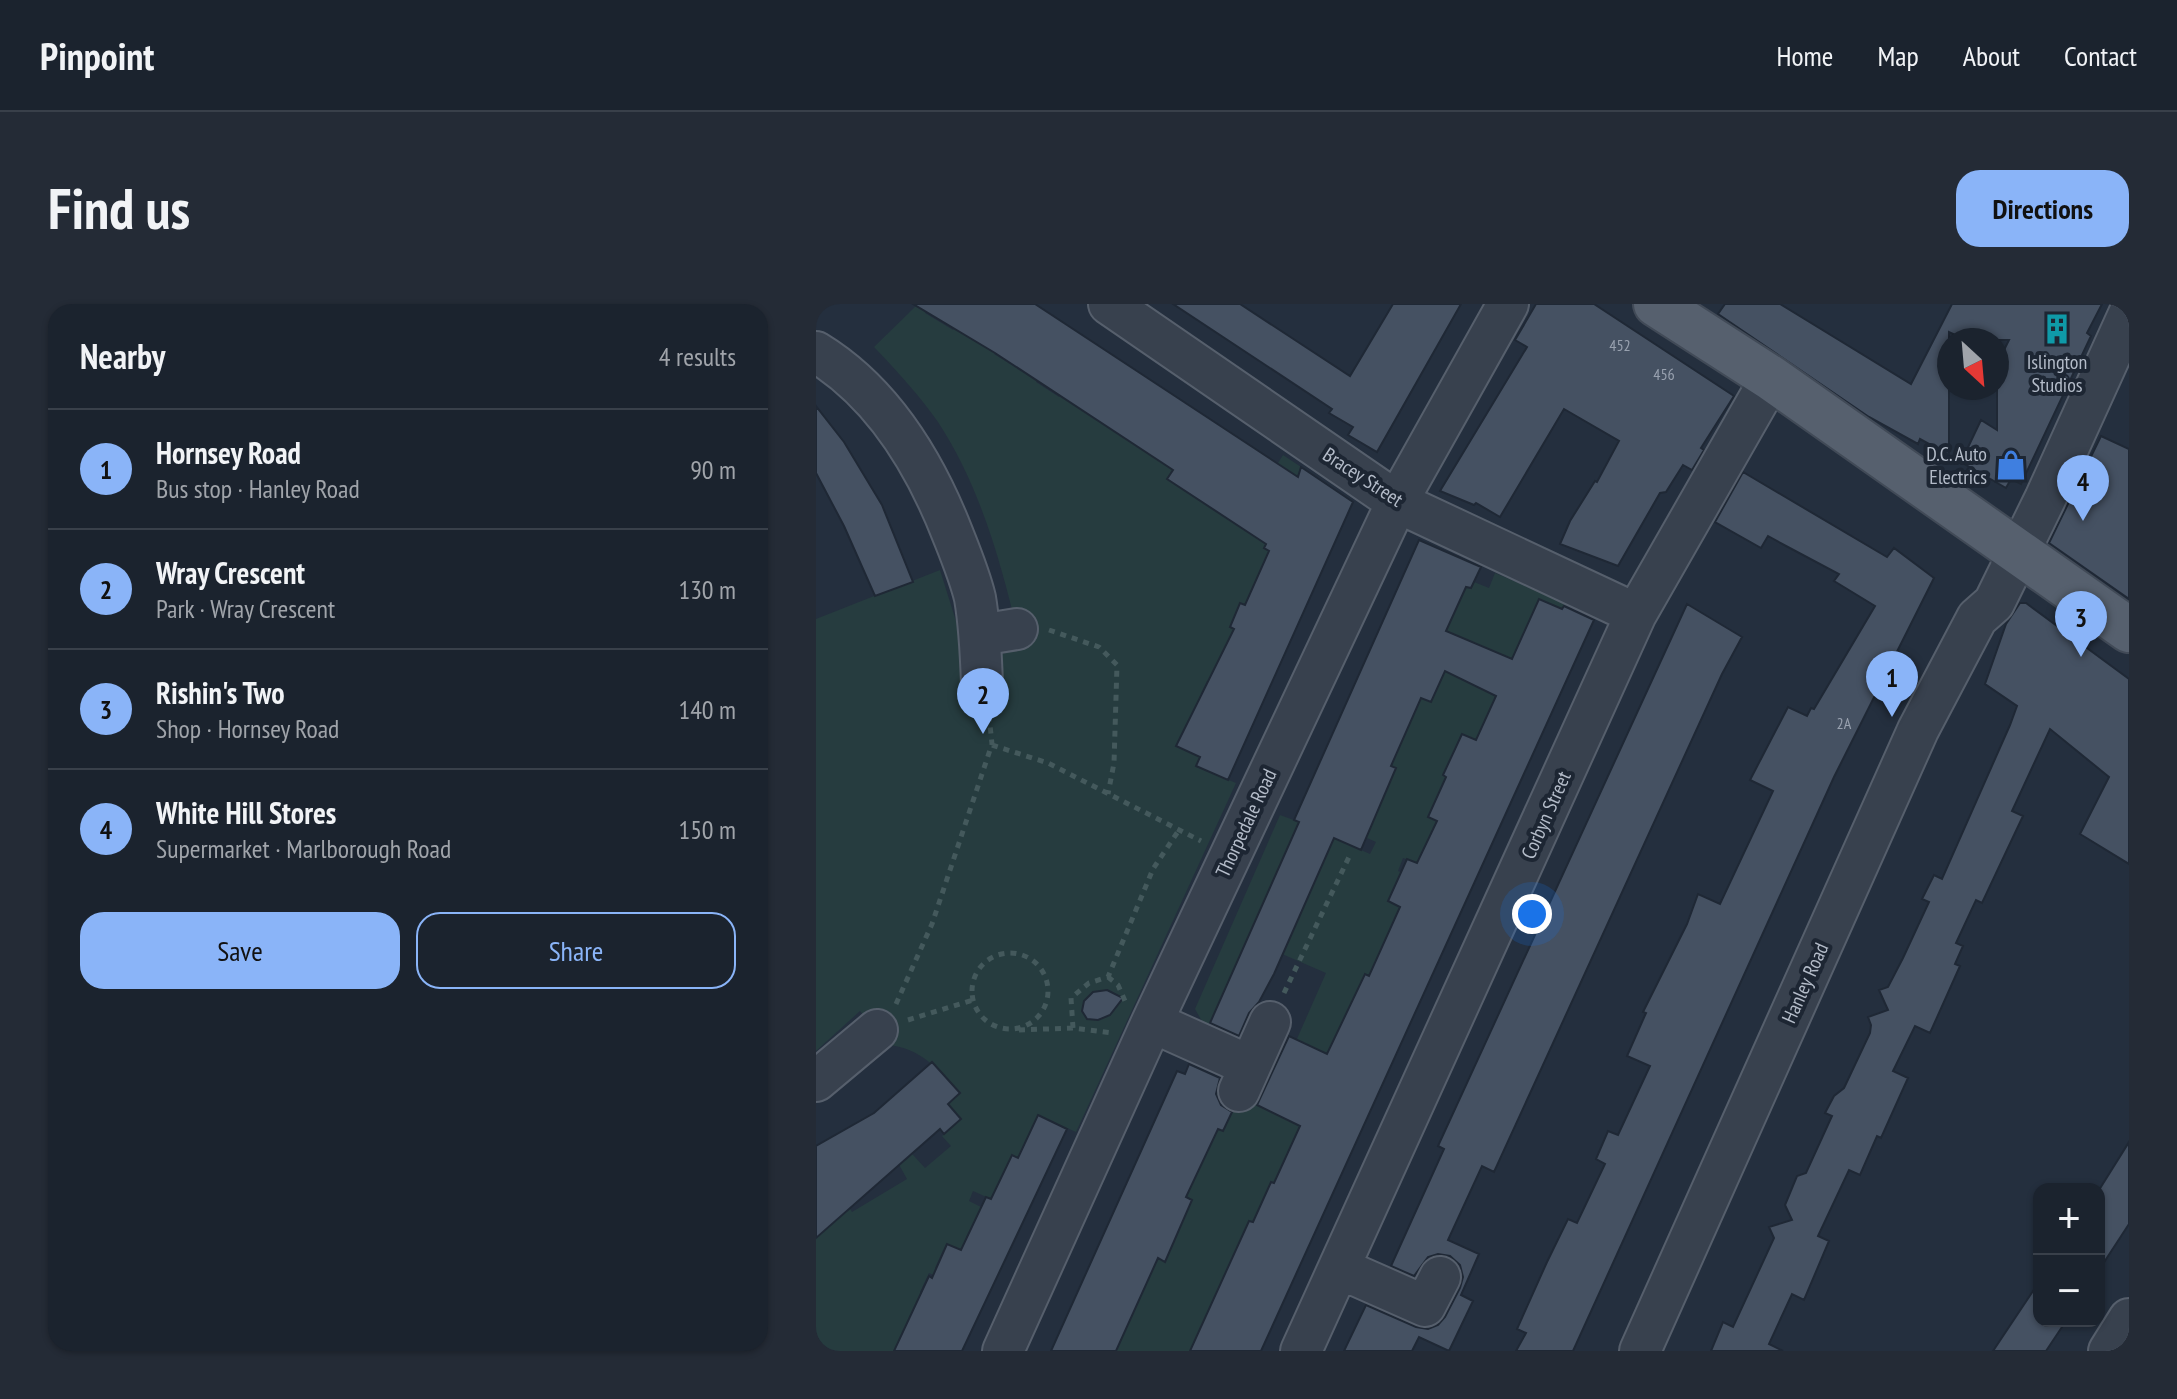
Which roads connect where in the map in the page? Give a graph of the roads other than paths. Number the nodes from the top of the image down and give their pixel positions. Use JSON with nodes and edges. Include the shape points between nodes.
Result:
{"nodes":[{"id":1,"x":1109,"y":304,"type":"edge"},
{"id":2,"x":1508,"y":304,"type":"edge"},
{"id":3,"x":1658,"y":304,"type":"edge"},
{"id":4,"x":2129,"y":314,"type":"edge"},
{"id":5,"x":816,"y":352,"type":"edge"},
{"id":6,"x":1771,"y":378,"type":"junction"},
{"id":7,"x":1397,"y":502,"type":"junction"},
{"id":8,"x":2009,"y":544,"type":"junction"},
{"id":9,"x":1636,"y":614,"type":"junction"},
{"id":10,"x":2129,"y":630,"type":"edge"},
{"id":11,"x":982,"y":684,"type":"road end"},
{"id":12,"x":1270,"y":1022,"type":"road end"},
{"id":13,"x":1131,"y":1023,"type":"junction"},
{"id":14,"x":877,"y":1030,"type":"road end"},
{"id":15,"x":816,"y":1081,"type":"edge"},
{"id":16,"x":1339,"y":1268,"type":"junction"},
{"id":17,"x":1440,"y":1277,"type":"dead end"},
{"id":18,"x":1003,"y":1351,"type":"edge"},
{"id":19,"x":1301,"y":1351,"type":"edge"},
{"id":20,"x":1640,"y":1351,"type":"edge"}],
"edges":[{"from":1,"to":7,"type":"street","name":"Bracey Street"},
{"from":2,"to":7,"type":"street","name":"Thorpedale Road"},
{"from":3,"to":6,"type":"main road"},
{"from":4,"to":8,"type":"street","name":"Hanley Road"},
{"from":5,"to":11,"type":"street","via":[[861,385],[884,411],[938,495],[974,596],[999,632]]},
{"from":6,"to":8,"type":"main road"},
{"from":6,"to":9,"type":"street","name":"Corbyn Street"},
{"from":7,"to":9,"type":"street","name":"Bracey Street"},
{"from":7,"to":13,"type":"street","name":"Thorpedale Road","via":[[1230,856]]},
{"from":8,"to":10,"type":"main road"},
{"from":8,"to":20,"type":"street","name":"Hanley Road","via":[[1994,603],[1977,618],[1918,730]]},
{"from":9,"to":16,"type":"street","name":"Corbyn Street"},
{"from":12,"to":13,"type":"street","via":[[1244,1078]]},
{"from":13,"to":18,"type":"street","name":"Thorpedale Road"},
{"from":14,"to":15,"type":"street"},
{"from":16,"to":17,"type":"street","via":[[1425,1306]]},
{"from":16,"to":19,"type":"street","name":"Corbyn Street"}]}
